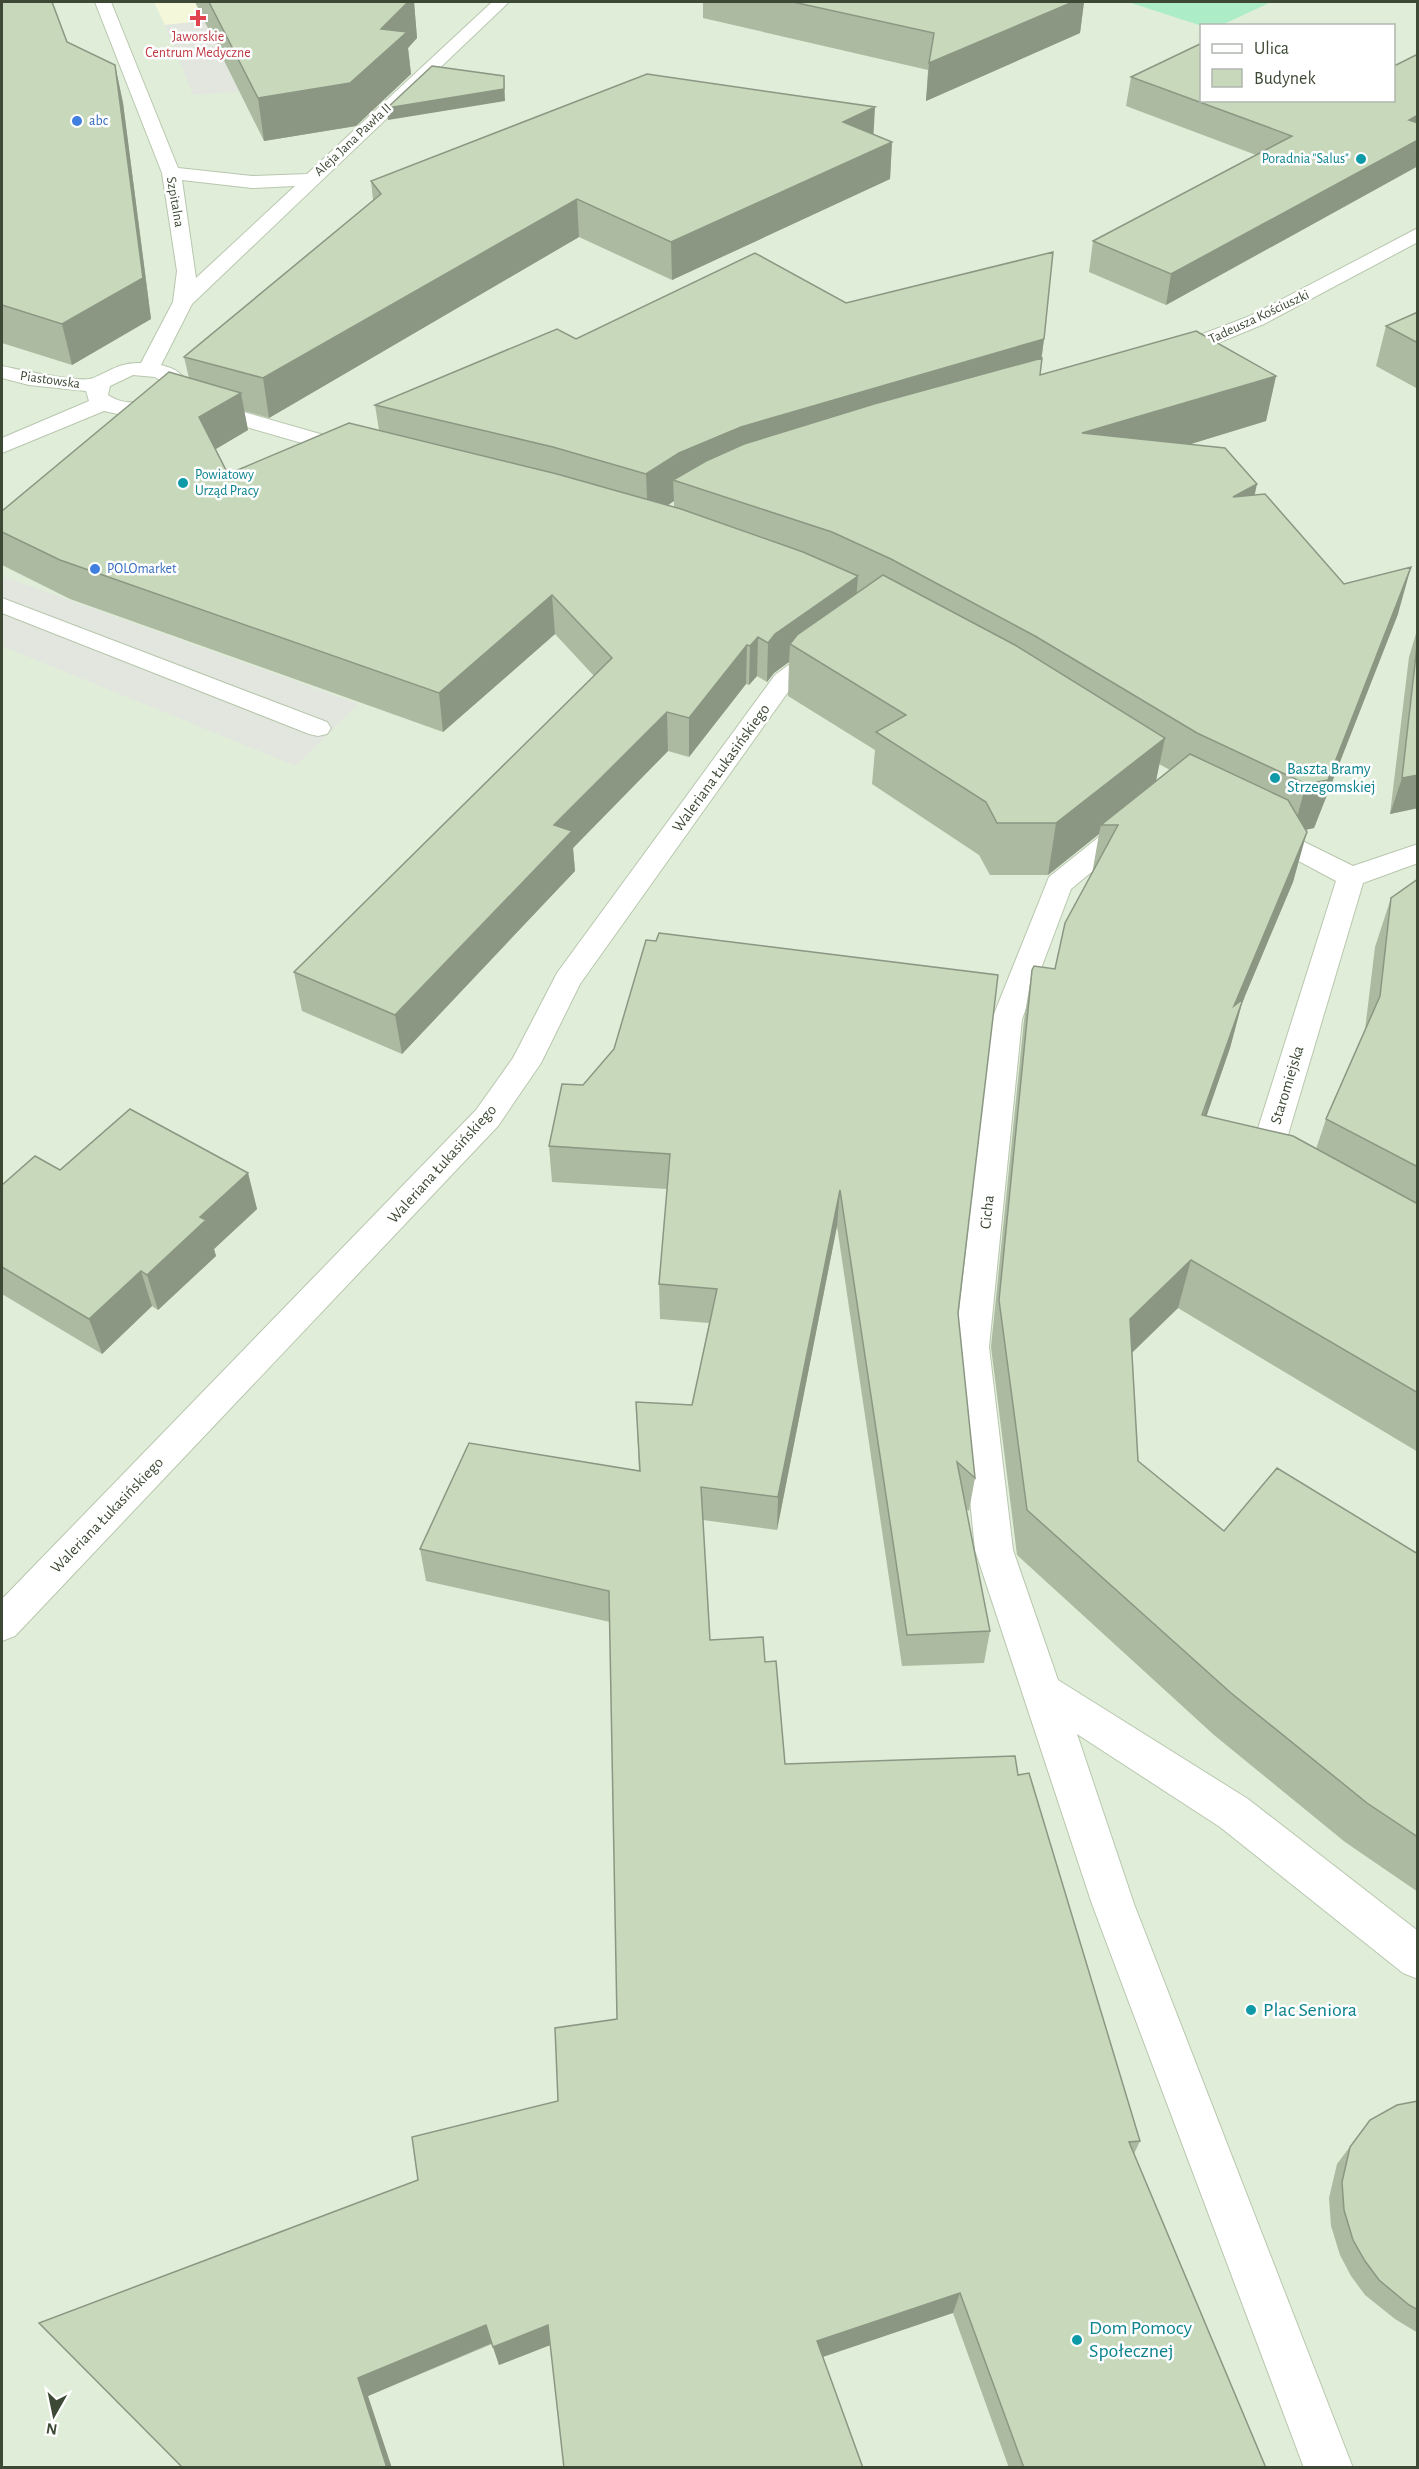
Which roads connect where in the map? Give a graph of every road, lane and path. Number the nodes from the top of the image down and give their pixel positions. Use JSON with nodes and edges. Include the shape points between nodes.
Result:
{"nodes":[{"id":1,"x":103,"y":2,"type":"edge"},
{"id":2,"x":501,"y":2,"type":"edge"},
{"id":3,"x":171,"y":173,"type":"junction"},
{"id":4,"x":310,"y":180,"type":"junction"},
{"id":5,"x":1418,"y":234,"type":"edge"},
{"id":6,"x":183,"y":302,"type":"junction"},
{"id":7,"x":1151,"y":360,"type":"edge"},
{"id":8,"x":148,"y":369,"type":"junction"},
{"id":9,"x":2,"y":372,"type":"edge"},
{"id":10,"x":29,"y":379,"type":"junction"},
{"id":11,"x":101,"y":395,"type":"junction"},
{"id":12,"x":168,"y":398,"type":"junction"},
{"id":13,"x":28,"y":434,"type":"junction"},
{"id":14,"x":2,"y":446,"type":"edge"},
{"id":15,"x":380,"y":458,"type":"edge"},
{"id":16,"x":2,"y":605,"type":"edge"},
{"id":17,"x":850,"y":632,"type":"edge"},
{"id":18,"x":318,"y":728,"type":"dead end"},
{"id":19,"x":1149,"y":811,"type":"edge"},
{"id":20,"x":1234,"y":816,"type":"edge"},
{"id":21,"x":1418,"y":853,"type":"edge"},
{"id":22,"x":1351,"y":877,"type":"junction"},
{"id":23,"x":1305,"y":1182,"type":"edge"},
{"id":24,"x":2,"y":1624,"type":"edge"},
{"id":25,"x":1043,"y":1691,"type":"junction"},
{"id":26,"x":1418,"y":1958,"type":"edge"},
{"id":27,"x":1329,"y":2468,"type":"edge"}],
"edges":[{"from":1,"to":3,"type":"street","name":"Szpitalna"},
{"from":2,"to":4,"type":"street","name":"Aleja Jana Pawła II"},
{"from":3,"to":4,"type":"street","name":"Aleja Jana Pawła II","via":[[252,182]]},
{"from":3,"to":6,"type":"street","name":"Szpitalna","via":[[187,272]]},
{"from":4,"to":6,"type":"street","name":"Aleja Jana Pawła II"},
{"from":5,"to":7,"type":"street","name":"Tadeusza Kościuszki","via":[[1257,321]]},
{"from":6,"to":8,"type":"street","name":"Szpitalna"},
{"from":8,"to":11,"type":"street","via":[[118,373]]},
{"from":8,"to":12,"type":"street","via":[[172,376],[177,383],[176,391]]},
{"from":9,"to":10,"type":"street","name":"Piastowska"},
{"from":10,"to":11,"type":"street","name":"Piastowska"},
{"from":10,"to":13,"type":"street","via":[[37,405]]},
{"from":11,"to":12,"type":"street","name":"Piastowska","via":[[128,409]]},
{"from":11,"to":13,"type":"street"},
{"from":12,"to":15,"type":"street"},
{"from":13,"to":14,"type":"street"},
{"from":16,"to":18,"type":"street"},
{"from":17,"to":24,"type":"street","name":"Waleriana Łukasińskiego","via":[[784,680],[567,980],[526,1064],[487,1118]]},
{"from":19,"to":25,"type":"street","name":"Cicha","via":[[1059,884],[1007,1019],[972,1347],[994,1550]]},
{"from":20,"to":22,"type":"street"},
{"from":21,"to":22,"type":"street"},
{"from":22,"to":23,"type":"street","name":"Staromiejska","via":[[1264,1160]]},
{"from":25,"to":26,"type":"street","via":[[1234,1812]]},
{"from":25,"to":27,"type":"street","via":[[1113,1904]]}]}
